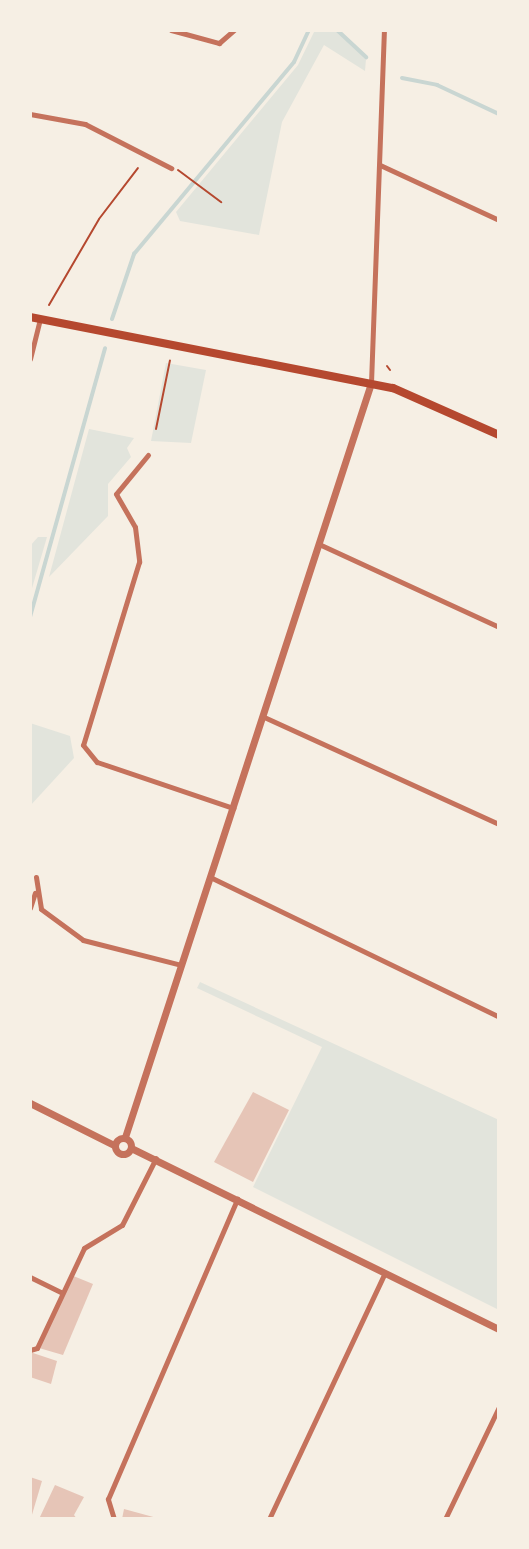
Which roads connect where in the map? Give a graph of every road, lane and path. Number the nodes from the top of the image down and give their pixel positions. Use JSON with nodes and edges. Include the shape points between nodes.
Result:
{"nodes":[{"id":1,"x":171,"y":30,"type":"edge"},
{"id":2,"x":234,"y":30,"type":"edge"},
{"id":3,"x":384,"y":30,"type":"edge"},
{"id":4,"x":30,"y":114,"type":"edge"},
{"id":5,"x":380,"y":165,"type":"junction"},
{"id":6,"x":138,"y":168,"type":"dead end"},
{"id":7,"x":171,"y":168,"type":"joint"},
{"id":8,"x":221,"y":202,"type":"dead end"},
{"id":9,"x":499,"y":220,"type":"edge"},
{"id":10,"x":49,"y":305,"type":"dead end"},
{"id":11,"x":30,"y":317,"type":"edge"},
{"id":12,"x":40,"y":319,"type":"junction"},
{"id":13,"x":30,"y":359,"type":"edge"},
{"id":14,"x":170,"y":360,"type":"dead end"},
{"id":15,"x":387,"y":366,"type":"dead end"},
{"id":16,"x":390,"y":370,"type":"dead end"},
{"id":17,"x":371,"y":383,"type":"junction"},
{"id":18,"x":156,"y":429,"type":"dead end"},
{"id":19,"x":499,"y":435,"type":"edge"},
{"id":20,"x":148,"y":455,"type":"dead end"},
{"id":21,"x":321,"y":545,"type":"junction"},
{"id":22,"x":499,"y":627,"type":"edge"},
{"id":23,"x":264,"y":717,"type":"junction"},
{"id":24,"x":233,"y":808,"type":"junction"},
{"id":25,"x":499,"y":824,"type":"edge"},
{"id":26,"x":36,"y":877,"type":"dead end"},
{"id":27,"x":210,"y":877,"type":"junction"},
{"id":28,"x":35,"y":893,"type":"junction"},
{"id":29,"x":30,"y":908,"type":"edge"},
{"id":30,"x":181,"y":965,"type":"junction"},
{"id":31,"x":499,"y":1017,"type":"edge"},
{"id":32,"x":30,"y":1103,"type":"edge"},
{"id":33,"x":125,"y":1137,"type":"junction"},
{"id":34,"x":114,"y":1145,"type":"junction"},
{"id":35,"x":131,"y":1148,"type":"junction"},
{"id":36,"x":156,"y":1158,"type":"junction"},
{"id":37,"x":237,"y":1198,"type":"junction"},
{"id":38,"x":385,"y":1273,"type":"junction"},
{"id":39,"x":30,"y":1277,"type":"edge"},
{"id":40,"x":62,"y":1292,"type":"junction"},
{"id":41,"x":499,"y":1329,"type":"edge"},
{"id":42,"x":30,"y":1350,"type":"edge"},
{"id":43,"x":499,"y":1407,"type":"edge"},
{"id":44,"x":114,"y":1519,"type":"edge"},
{"id":45,"x":269,"y":1519,"type":"edge"},
{"id":46,"x":445,"y":1519,"type":"edge"}],
"edges":[{"from":1,"to":2,"type":"street","via":[[219,43]]},
{"from":3,"to":5,"type":"street"},
{"from":4,"to":7,"type":"street","via":[[84,124]]},
{"from":5,"to":9,"type":"street"},
{"from":5,"to":17,"type":"street"},
{"from":6,"to":10,"type":"path","via":[[99,219]]},
{"from":7,"to":8,"type":"path","via":[[189,176]]},
{"from":11,"to":12,"type":"main road"},
{"from":12,"to":13,"type":"street"},
{"from":12,"to":17,"type":"main road"},
{"from":14,"to":18,"type":"path"},
{"from":15,"to":16,"type":"path"},
{"from":17,"to":19,"type":"main road","via":[[417,397]]},
{"from":17,"to":21,"type":"street"},
{"from":20,"to":24,"type":"street","via":[[116,494],[135,527],[139,562],[83,745],[97,762]]},
{"from":21,"to":22,"type":"street"},
{"from":21,"to":23,"type":"street"},
{"from":23,"to":24,"type":"street"},
{"from":23,"to":25,"type":"street"},
{"from":24,"to":27,"type":"street"},
{"from":26,"to":28,"type":"street"},
{"from":27,"to":30,"type":"street"},
{"from":27,"to":31,"type":"street"},
{"from":28,"to":29,"type":"street"},
{"from":28,"to":30,"type":"street","via":[[54,922],[83,940]]},
{"from":30,"to":33,"type":"street"},
{"from":32,"to":34,"type":"street"},
{"from":33,"to":34,"type":"street"},
{"from":33,"to":35,"type":"street"},
{"from":34,"to":35,"type":"street","via":[[121,1154]]},
{"from":35,"to":36,"type":"street"},
{"from":36,"to":37,"type":"street"},
{"from":36,"to":40,"type":"street","via":[[122,1225],[84,1248]]},
{"from":37,"to":38,"type":"street"},
{"from":37,"to":44,"type":"street","via":[[108,1499]]},
{"from":38,"to":41,"type":"street"},
{"from":38,"to":45,"type":"street"},
{"from":39,"to":40,"type":"street"},
{"from":40,"to":42,"type":"street","via":[[36,1348]]},
{"from":43,"to":46,"type":"street"}]}
